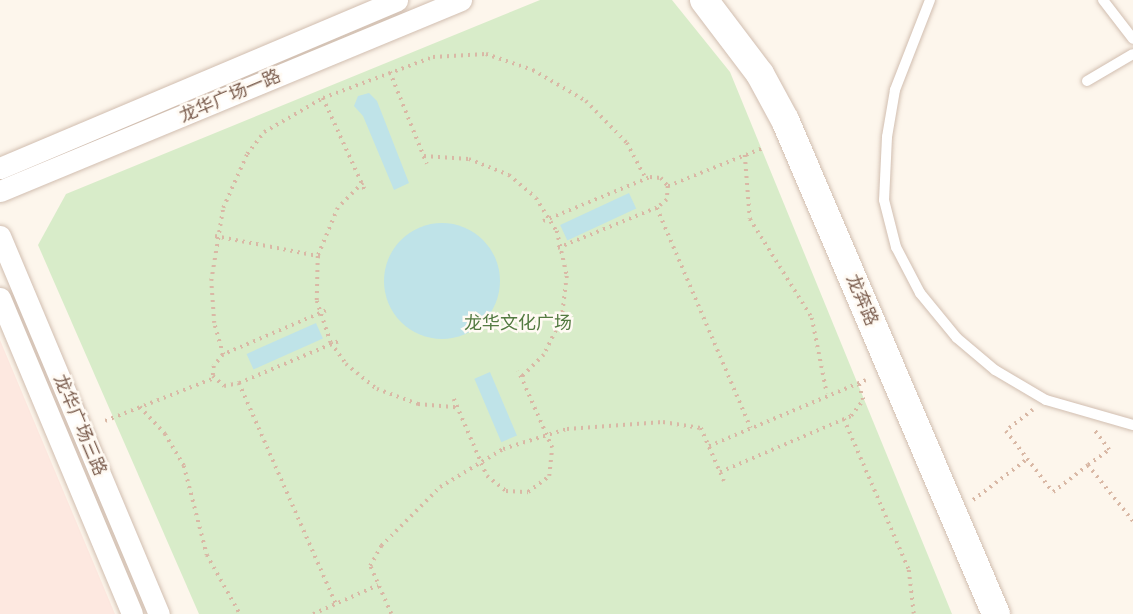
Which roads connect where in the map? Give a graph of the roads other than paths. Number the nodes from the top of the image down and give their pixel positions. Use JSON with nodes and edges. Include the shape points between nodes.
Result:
{"nodes":[{"id":1,"x":397,"y":0,"type":"edge"},
{"id":2,"x":461,"y":0,"type":"edge"},
{"id":3,"x":704,"y":0,"type":"edge"},
{"id":4,"x":930,"y":0,"type":"edge"},
{"id":5,"x":1103,"y":0,"type":"edge"},
{"id":6,"x":1133,"y":39,"type":"edge"},
{"id":7,"x":1133,"y":54,"type":"edge"},
{"id":8,"x":1087,"y":81,"type":"dead end"},
{"id":9,"x":0,"y":168,"type":"edge"},
{"id":10,"x":0,"y":191,"type":"edge"},
{"id":11,"x":0,"y":236,"type":"edge"},
{"id":12,"x":0,"y":298,"type":"edge"},
{"id":13,"x":1133,"y":425,"type":"edge"},
{"id":14,"x":132,"y":614,"type":"edge"},
{"id":15,"x":159,"y":614,"type":"edge"},
{"id":16,"x":996,"y":614,"type":"edge"}],
"edges":[{"from":1,"to":9,"type":"street","name":"龙华广场一路"},
{"from":2,"to":10,"type":"street","name":"龙华广场一路"},
{"from":3,"to":16,"type":"street","name":"龙奔路","via":[[760,74],[785,120]]},
{"from":4,"to":13,"type":"lane","via":[[895,90],[887,137],[884,201],[896,247],[920,293],[957,338],[995,370],[1046,400]]},
{"from":5,"to":6,"type":"lane"},
{"from":7,"to":8,"type":"lane"},
{"from":11,"to":15,"type":"street","name":"龙华广场三路"},
{"from":12,"to":14,"type":"street","name":"龙华广场三路"}]}
